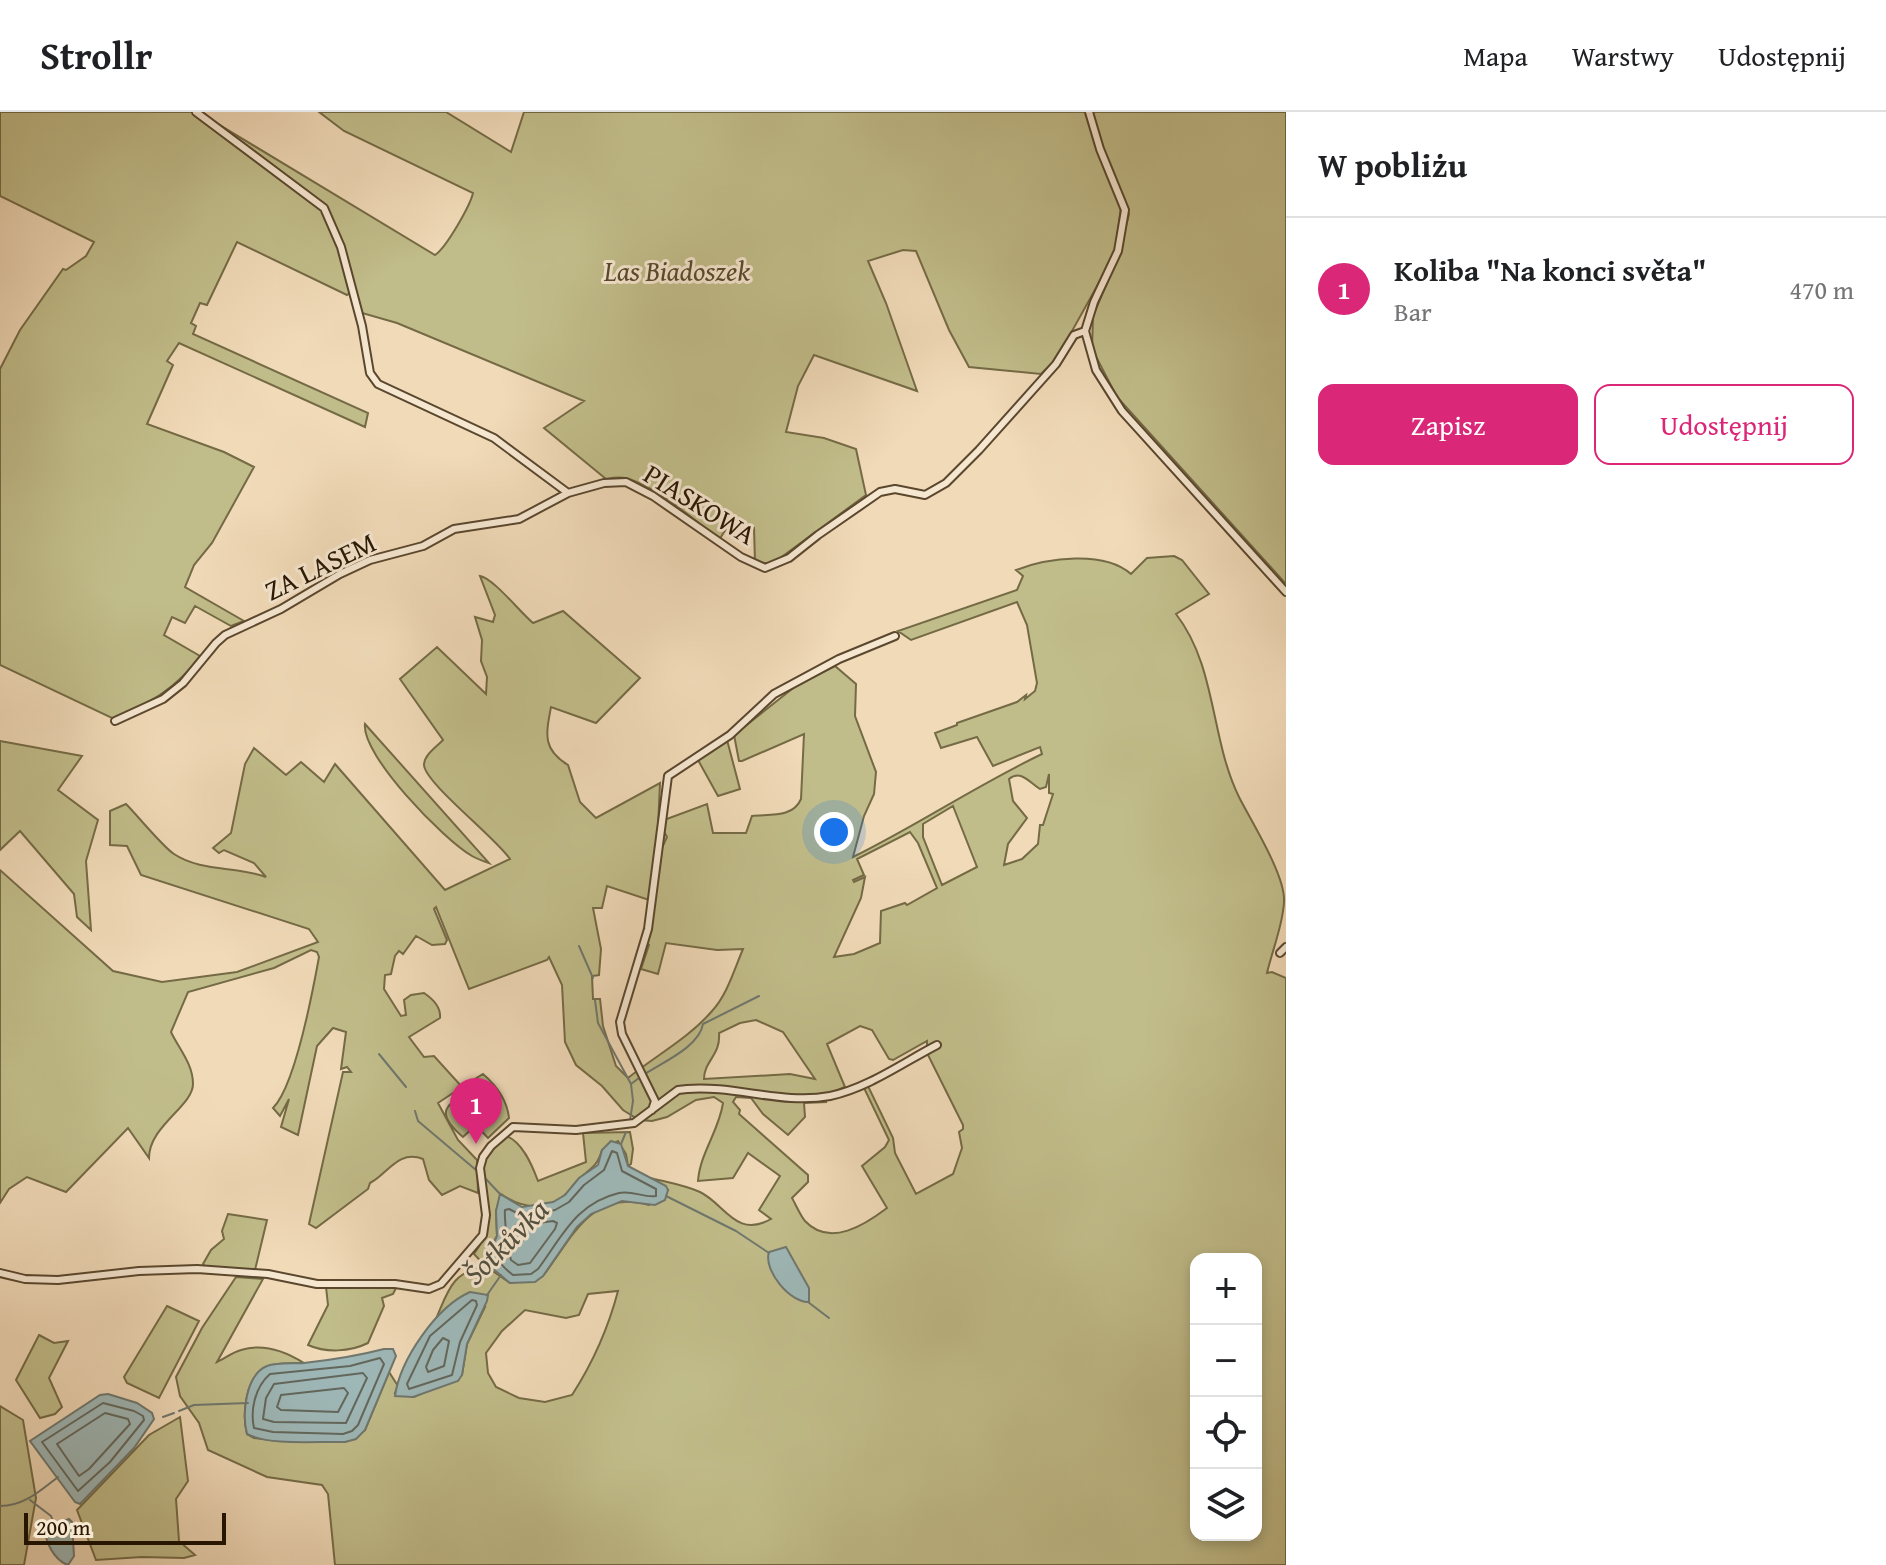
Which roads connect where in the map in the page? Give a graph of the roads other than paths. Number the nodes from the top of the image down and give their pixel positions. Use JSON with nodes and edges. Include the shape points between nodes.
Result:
{"nodes":[{"id":1,"x":196,"y":112,"type":"edge"},
{"id":2,"x":1089,"y":112,"type":"edge"},
{"id":3,"x":1085,"y":331,"type":"junction"},
{"id":4,"x":568,"y":493,"type":"junction"},
{"id":5,"x":1286,"y":592,"type":"edge"},
{"id":6,"x":895,"y":636,"type":"dead end"},
{"id":7,"x":115,"y":721,"type":"dead end"},
{"id":8,"x":1286,"y":947,"type":"edge"},
{"id":9,"x":1280,"y":953,"type":"dead end"},
{"id":10,"x":937,"y":1045,"type":"dead end"},
{"id":11,"x":651,"y":1112,"type":"junction"},
{"id":12,"x":0,"y":1273,"type":"edge"}],
"edges":[{"from":1,"to":4,"type":"street","via":[[324,208],[347,268],[374,380],[494,438]]},
{"from":2,"to":3,"type":"street","via":[[1125,210],[1118,251]]},
{"from":3,"to":4,"type":"street","name":"PIASKOWA","via":[[1074,335],[1056,364],[946,483],[925,495],[880,492],[773,567],[762,568],[741,557],[626,482]]},
{"from":3,"to":5,"type":"street","via":[[1096,370],[1117,404]]},
{"from":4,"to":7,"type":"street","name":"ZA LASEM","via":[[519,519],[454,529],[423,546],[340,574],[225,635],[163,699]]},
{"from":6,"to":11,"type":"street","via":[[786,686],[730,735],[668,776],[648,929],[620,1022],[655,1101]]},
{"from":8,"to":9,"type":"street"},
{"from":10,"to":11,"type":"street","via":[[831,1096],[687,1089],[678,1090]]},
{"from":11,"to":12,"type":"street","via":[[623,1125],[576,1130],[519,1126],[502,1135],[480,1168],[483,1235],[441,1284],[429,1289],[317,1284],[197,1269],[58,1280]]}]}
